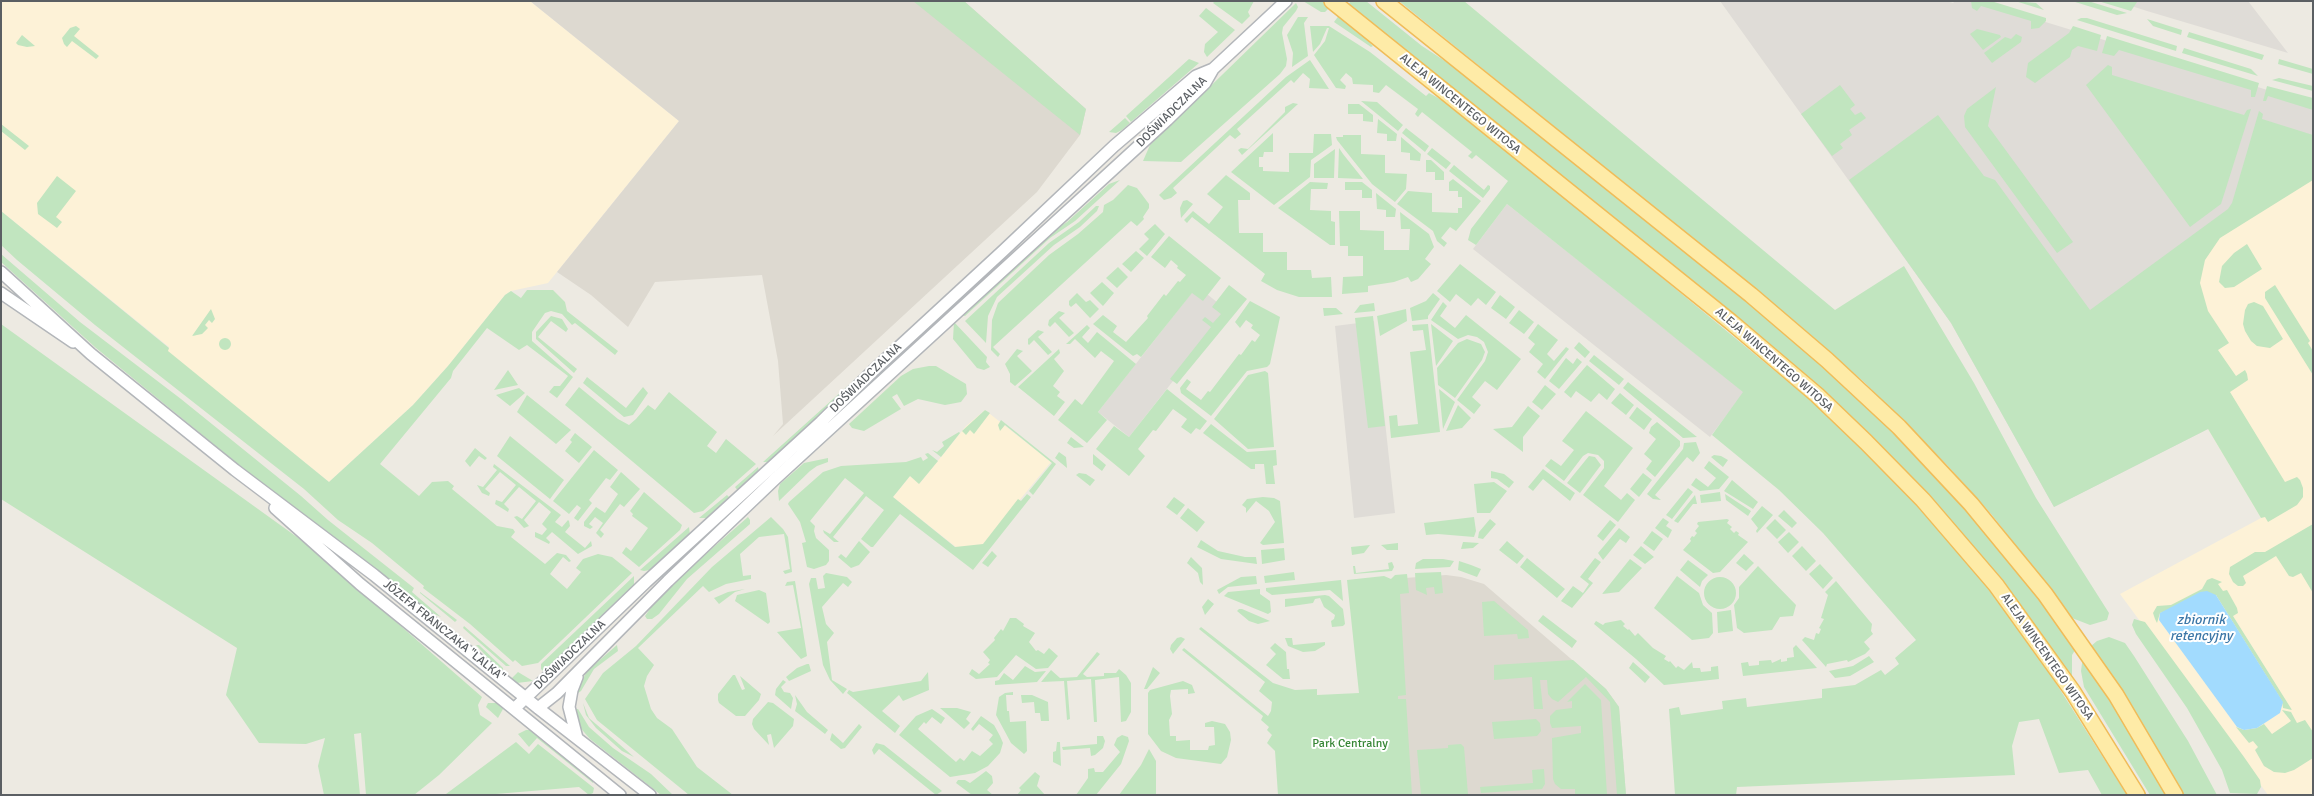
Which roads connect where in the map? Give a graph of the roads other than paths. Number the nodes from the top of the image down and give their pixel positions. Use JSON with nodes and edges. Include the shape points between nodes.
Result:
{"nodes":[{"id":1,"x":1286,"y":1,"type":"edge"},
{"id":2,"x":1332,"y":1,"type":"edge"},
{"id":3,"x":1384,"y":1,"type":"edge"},
{"id":4,"x":1213,"y":69,"type":"junction"},
{"id":5,"x":1,"y":272,"type":"edge"},
{"id":6,"x":1,"y":293,"type":"edge"},
{"id":7,"x":92,"y":354,"type":"junction"},
{"id":8,"x":235,"y":470,"type":"junction"},
{"id":9,"x":582,"y":669,"type":"junction"},
{"id":10,"x":525,"y":698,"type":"junction"},
{"id":11,"x":515,"y":708,"type":"junction"},
{"id":12,"x":538,"y":708,"type":"junction"},
{"id":13,"x":577,"y":738,"type":"junction"},
{"id":14,"x":620,"y":795,"type":"edge"},
{"id":15,"x":650,"y":795,"type":"edge"},
{"id":16,"x":2137,"y":795,"type":"edge"},
{"id":17,"x":2175,"y":795,"type":"edge"}],
"edges":[{"from":1,"to":4,"type":"street","name":"DOŚWIADCZALNA"},
{"from":2,"to":16,"type":"main road","name":"ALEJA WINCENTEGO WITOSA","via":[[1731,322],[1817,395],[1866,442],[1929,507],[2002,592],[2073,692]]},
{"from":3,"to":17,"type":"main road","via":[[1799,335],[1922,451],[1995,532],[2056,609],[2116,695]]},
{"from":4,"to":9,"type":"street","name":"DOŚWIADCZALNA","via":[[1205,83],[1167,120],[708,542]]},
{"from":4,"to":10,"type":"street","name":"DOŚWIADCZALNA","via":[[1196,76],[1114,146]]},
{"from":5,"to":7,"type":"street","name":"JÓZEFA FRANCZAKA \"LALKA\""},
{"from":6,"to":7,"type":"street","name":"JÓZEFA FRANCZAKA \"LALKA\""},
{"from":7,"to":8,"type":"street","name":"JÓZEFA FRANCZAKA \"LALKA\""},
{"from":8,"to":10,"type":"street","name":"JÓZEFA FRANCZAKA \"LALKA\"","via":[[374,574]]},
{"from":8,"to":11,"type":"street","name":"JÓZEFA FRANCZAKA \"LALKA\"","via":[[360,584]]},
{"from":9,"to":12,"type":"street","name":"DOŚWIADCZALNA"},
{"from":9,"to":13,"type":"street","via":[[570,698],[571,720]]},
{"from":10,"to":11,"type":"street","name":"DOŚWIADCZALNA"},
{"from":10,"to":12,"type":"street","name":"JÓZEFA FRANCZAKA \"LALKA\""},
{"from":11,"to":12,"type":"street"},
{"from":11,"to":14,"type":"street","name":"JÓZEFA FRANCZAKA \"LALKA\""},
{"from":12,"to":13,"type":"street","name":"JÓZEFA FRANCZAKA \"LALKA\""},
{"from":13,"to":15,"type":"street","name":"JÓZEFA FRANCZAKA \"LALKA\""}]}
